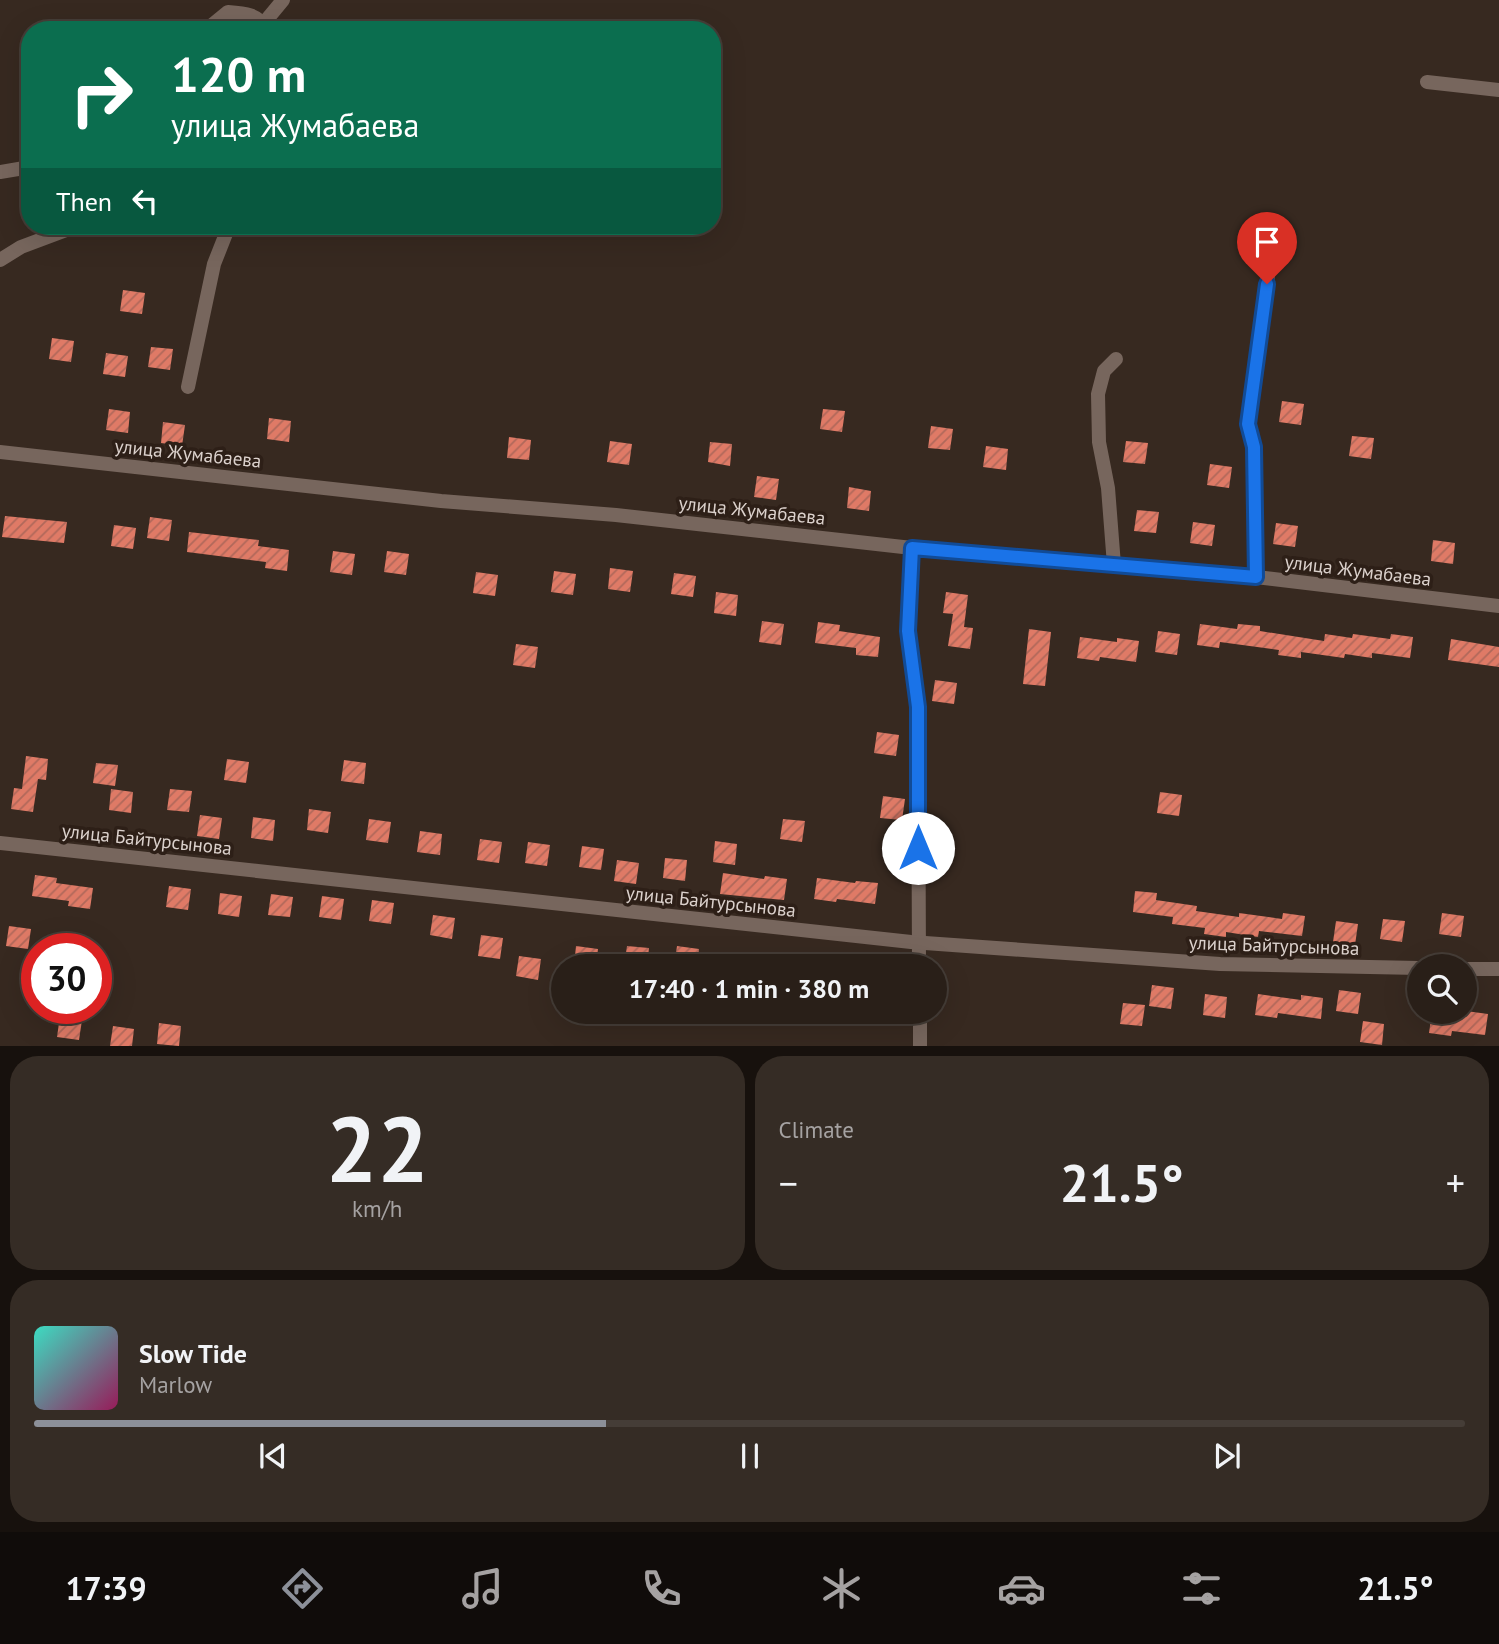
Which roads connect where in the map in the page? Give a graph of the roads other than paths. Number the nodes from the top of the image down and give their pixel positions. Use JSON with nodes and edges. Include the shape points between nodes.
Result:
{"nodes":[{"id":1,"x":283,"y":0,"type":"edge"},
{"id":2,"x":217,"y":21,"type":"edge"},
{"id":3,"x":259,"y":21,"type":"edge"},
{"id":4,"x":269,"y":21,"type":"edge"},
{"id":5,"x":1427,"y":82,"type":"dead end"},
{"id":6,"x":1499,"y":90,"type":"edge"},
{"id":7,"x":21,"y":169,"type":"edge"},
{"id":8,"x":0,"y":173,"type":"edge"},
{"id":9,"x":53,"y":235,"type":"edge"},
{"id":10,"x":225,"y":235,"type":"edge"},
{"id":11,"x":0,"y":260,"type":"edge"},
{"id":12,"x":1270,"y":261,"type":"dead end"},
{"id":13,"x":1116,"y":359,"type":"dead end"},
{"id":14,"x":188,"y":387,"type":"dead end"},
{"id":15,"x":0,"y":452,"type":"edge"},
{"id":16,"x":912,"y":548,"type":"junction"},
{"id":17,"x":1114,"y":565,"type":"junction"},
{"id":18,"x":1256,"y":577,"type":"junction"},
{"id":19,"x":1499,"y":606,"type":"edge"},
{"id":20,"x":0,"y":843,"type":"edge"},
{"id":21,"x":919,"y":943,"type":"junction"},
{"id":22,"x":919,"y":954,"type":"edge"},
{"id":23,"x":1407,"y":968,"type":"edge"},
{"id":24,"x":1477,"y":969,"type":"edge"},
{"id":25,"x":1499,"y":969,"type":"edge"},
{"id":26,"x":920,"y":1024,"type":"edge"},
{"id":27,"x":920,"y":1045,"type":"edge"}],
"edges":[{"from":1,"to":4,"type":"street"},
{"from":2,"to":3,"type":"street","via":[[228,12],[248,13]]},
{"from":5,"to":6,"type":"street"},
{"from":7,"to":8,"type":"street"},
{"from":9,"to":11,"type":"street"},
{"from":10,"to":14,"type":"street","via":[[214,264]]},
{"from":12,"to":18,"type":"street","via":[[1248,424],[1254,447]]},
{"from":13,"to":17,"type":"street","via":[[1104,371],[1098,394]]},
{"from":15,"to":16,"type":"street","name":"улица Жумабаева"},
{"from":16,"to":17,"type":"street","name":"улица Жумабаева"},
{"from":16,"to":21,"type":"street","via":[[908,631],[918,707]]},
{"from":17,"to":18,"type":"street","name":"улица Жумабаева"},
{"from":18,"to":19,"type":"street","name":"улица Жумабаева"},
{"from":20,"to":21,"type":"street","name":"улица Байтурсынова"},
{"from":21,"to":22,"type":"street"},
{"from":21,"to":23,"type":"street","name":"улица Байтурсынова","via":[[1220,964]]},
{"from":24,"to":25,"type":"street"},
{"from":26,"to":27,"type":"street"}]}
